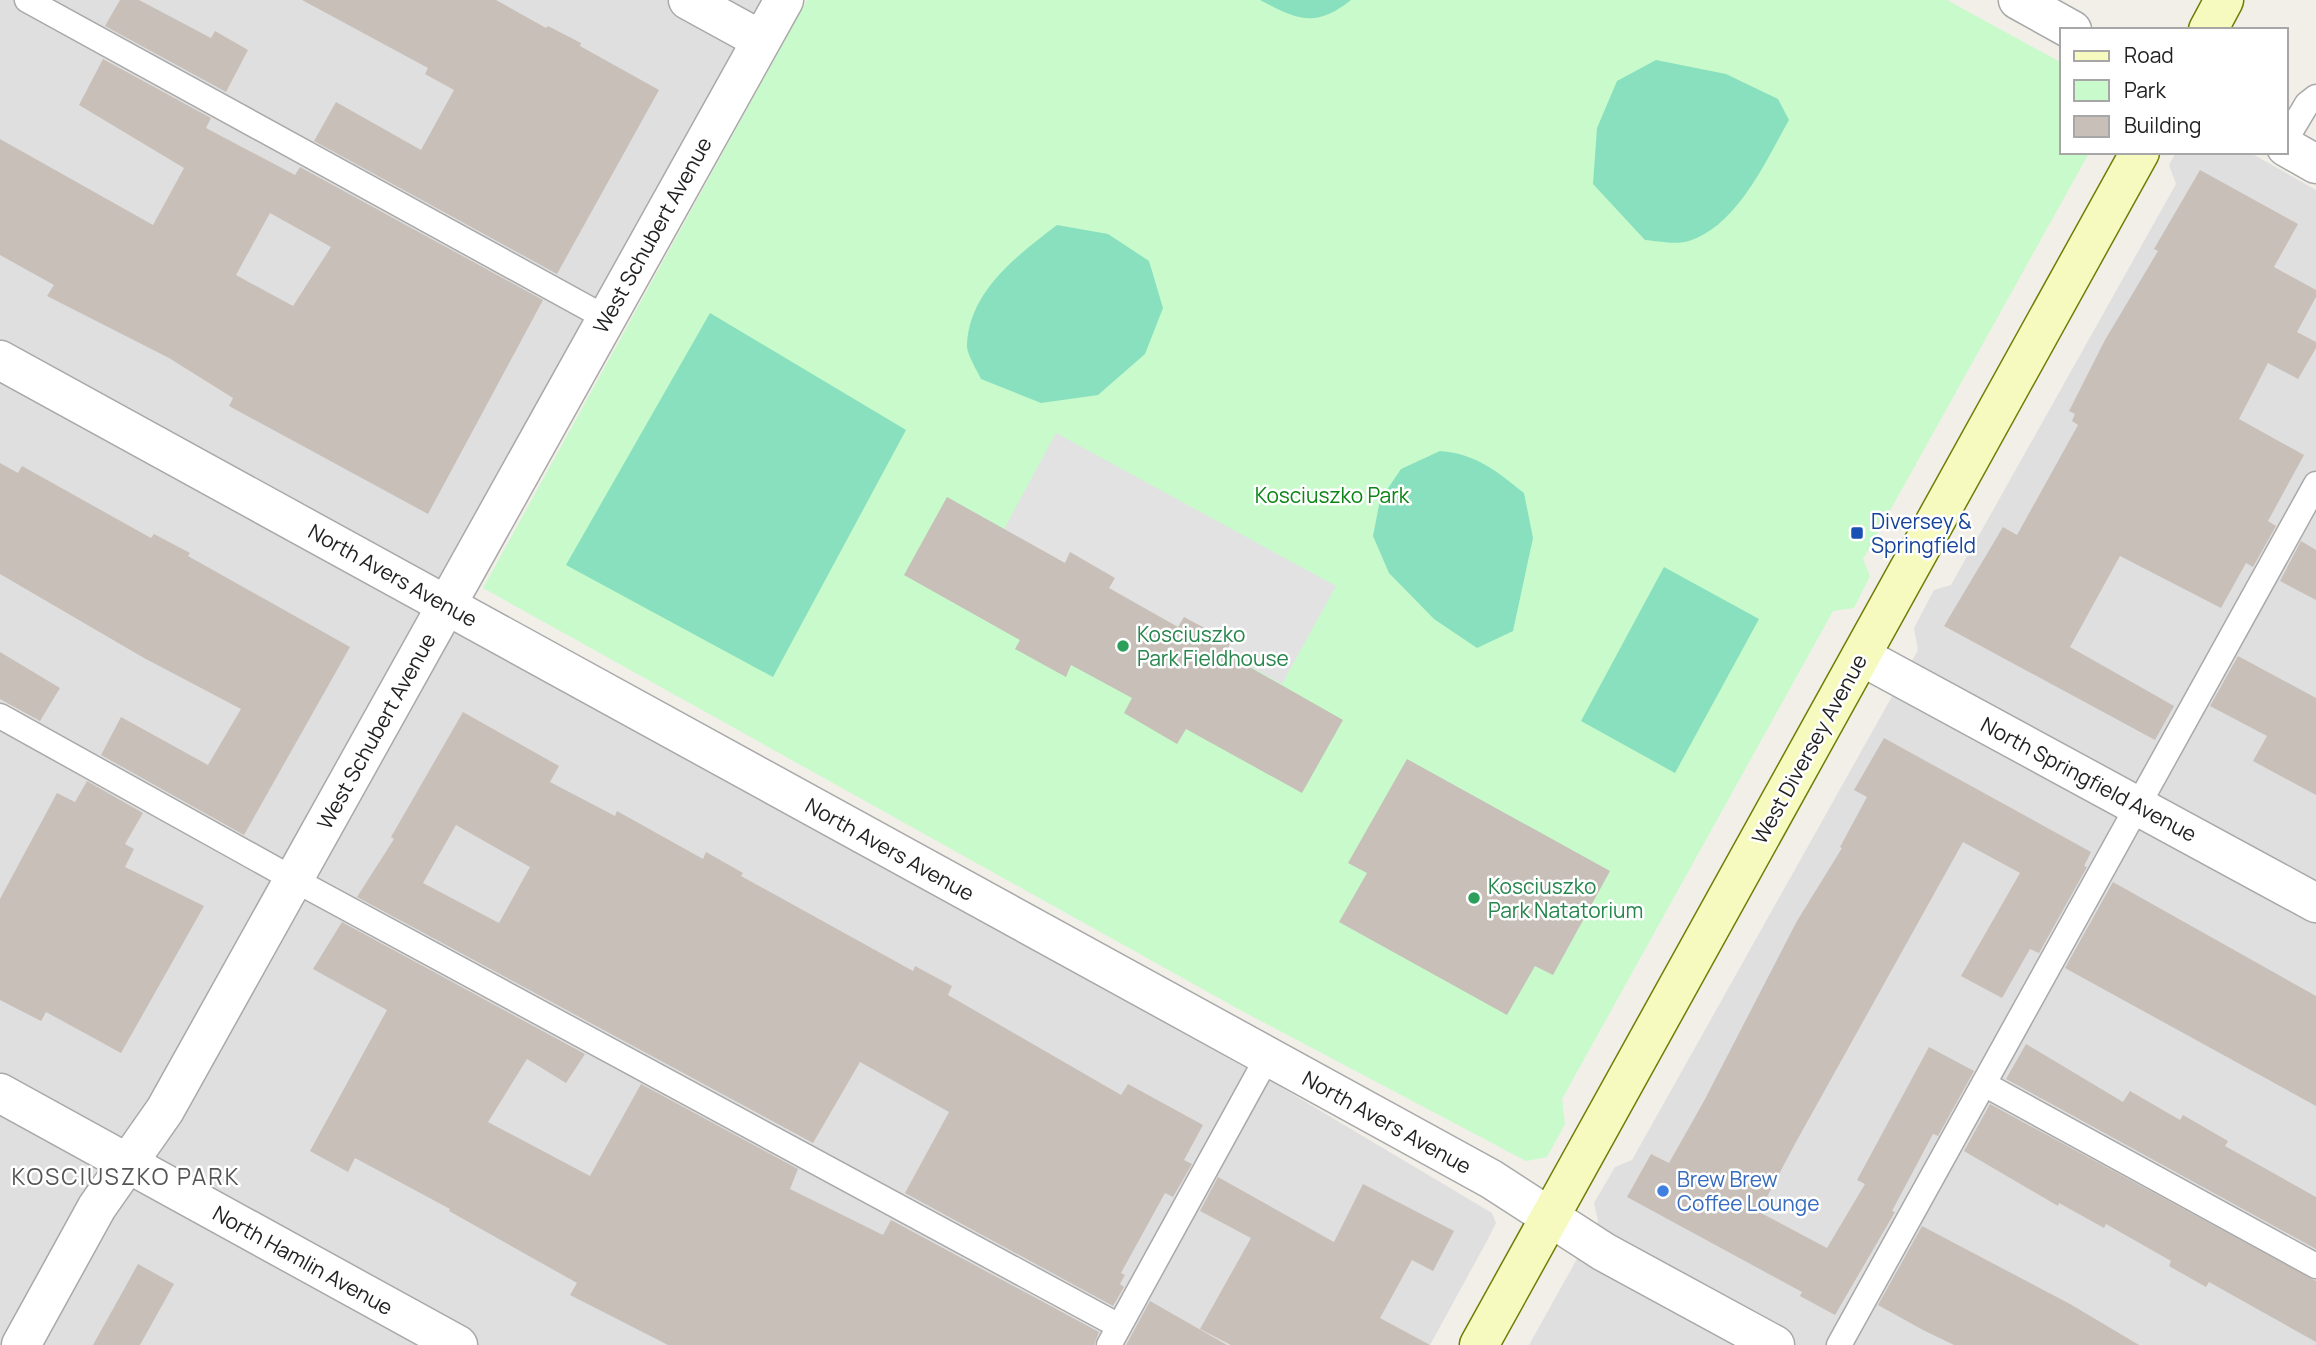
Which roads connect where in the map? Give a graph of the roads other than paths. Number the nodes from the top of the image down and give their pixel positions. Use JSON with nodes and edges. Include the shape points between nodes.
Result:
{"nodes":[{"id":1,"x":27,"y":0,"type":"edge"},
{"id":2,"x":688,"y":0,"type":"edge"},
{"id":3,"x":784,"y":0,"type":"edge"},
{"id":4,"x":2018,"y":0,"type":"edge"},
{"id":5,"x":2224,"y":0,"type":"edge"},
{"id":6,"x":2068,"y":28,"type":"edge"},
{"id":7,"x":2209,"y":28,"type":"edge"},
{"id":8,"x":761,"y":40,"type":"junction"},
{"id":9,"x":2316,"y":97,"type":"edge"},
{"id":10,"x":2288,"y":136,"type":"edge"},
{"id":11,"x":2288,"y":148,"type":"edge"},
{"id":12,"x":2139,"y":154,"type":"edge"},
{"id":13,"x":2316,"y":164,"type":"edge"},
{"id":14,"x":606,"y":318,"type":"junction"},
{"id":15,"x":0,"y":360,"type":"edge"},
{"id":16,"x":2316,"y":484,"type":"edge"},
{"id":17,"x":2307,"y":520,"type":"edge"},
{"id":18,"x":447,"y":605,"type":"junction"},
{"id":19,"x":1861,"y":656,"type":"junction"},
{"id":20,"x":0,"y":716,"type":"edge"},
{"id":21,"x":2138,"y":806,"type":"junction"},
{"id":22,"x":293,"y":879,"type":"junction"},
{"id":23,"x":2316,"y":903,"type":"edge"},
{"id":24,"x":1268,"y":1056,"type":"junction"},
{"id":25,"x":1984,"y":1084,"type":"junction"},
{"id":26,"x":0,"y":1093,"type":"edge"},
{"id":27,"x":128,"y":1163,"type":"junction"},
{"id":28,"x":1549,"y":1219,"type":"junction"},
{"id":29,"x":2316,"y":1266,"type":"edge"},
{"id":30,"x":1114,"y":1335,"type":"edge"},
{"id":31,"x":21,"y":1345,"type":"edge"},
{"id":32,"x":458,"y":1345,"type":"edge"},
{"id":33,"x":1479,"y":1345,"type":"edge"},
{"id":34,"x":1775,"y":1345,"type":"edge"},
{"id":35,"x":1839,"y":1345,"type":"edge"}],
"edges":[{"from":1,"to":14,"type":"lane"},
{"from":2,"to":8,"type":"street"},
{"from":3,"to":8,"type":"street","name":"West Schubert Avenue"},
{"from":4,"to":6,"type":"street"},
{"from":5,"to":7,"type":"main road"},
{"from":8,"to":14,"type":"street","name":"West Schubert Avenue"},
{"from":9,"to":10,"type":"lane"},
{"from":11,"to":13,"type":"street"},
{"from":12,"to":19,"type":"main road","name":"West Diversey Avenue"},
{"from":14,"to":18,"type":"street","name":"West Schubert Avenue"},
{"from":15,"to":18,"type":"street","name":"North Avers Avenue"},
{"from":16,"to":17,"type":"lane"},
{"from":17,"to":21,"type":"lane"},
{"from":18,"to":22,"type":"street","name":"West Schubert Avenue"},
{"from":18,"to":24,"type":"street","name":"North Avers Avenue"},
{"from":19,"to":21,"type":"street","name":"North Springfield Avenue"},
{"from":19,"to":28,"type":"main road","name":"West Diversey Avenue"},
{"from":20,"to":22,"type":"lane"},
{"from":21,"to":23,"type":"street","name":"North Springfield Avenue"},
{"from":21,"to":25,"type":"lane"},
{"from":22,"to":27,"type":"street","name":"West Schubert Avenue","via":[[165,1110]]},
{"from":22,"to":30,"type":"lane"},
{"from":24,"to":28,"type":"street","name":"North Avers Avenue","via":[[1491,1179]]},
{"from":24,"to":30,"type":"lane"},
{"from":25,"to":29,"type":"lane"},
{"from":25,"to":35,"type":"lane"},
{"from":26,"to":27,"type":"street","name":"North Hamlin Avenue"},
{"from":27,"to":31,"type":"street","name":"West Schubert Avenue","via":[[97,1207]]},
{"from":27,"to":32,"type":"street","name":"North Hamlin Avenue"},
{"from":28,"to":33,"type":"main road","name":"West Diversey Avenue"},
{"from":28,"to":34,"type":"street","name":"North Avers Avenue"}]}
